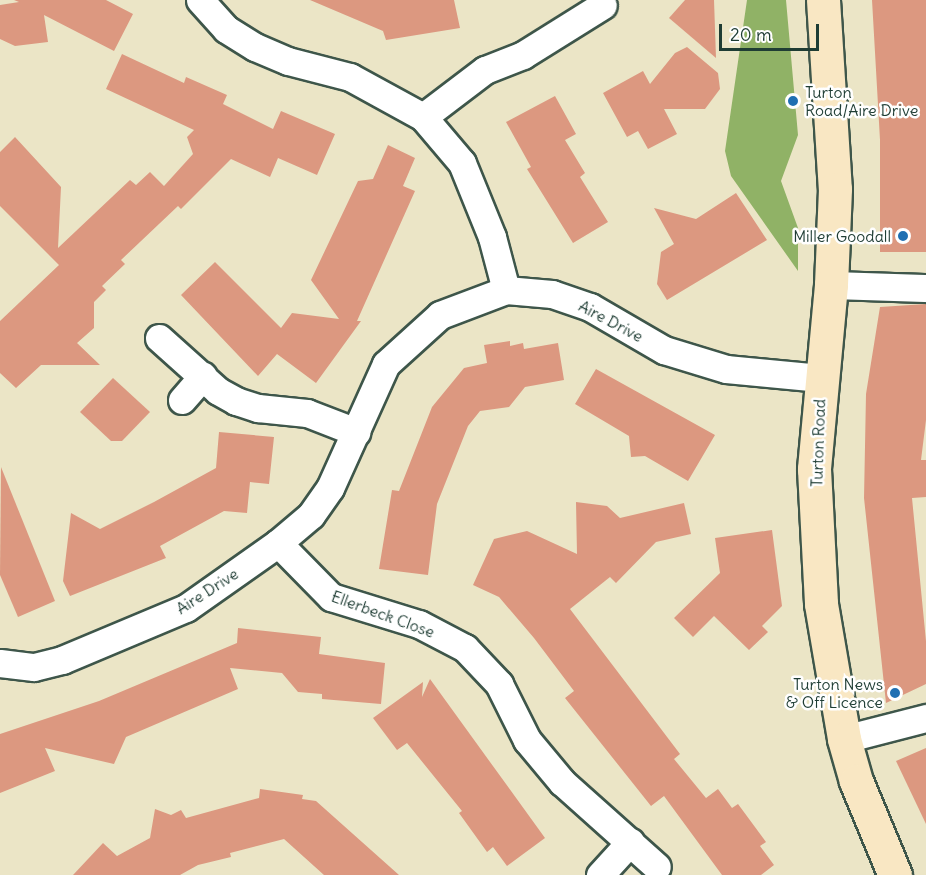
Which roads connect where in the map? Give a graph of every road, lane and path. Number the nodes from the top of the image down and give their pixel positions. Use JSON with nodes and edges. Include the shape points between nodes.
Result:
{"nodes":[{"id":1,"x":200,"y":0,"type":"edge"},
{"id":2,"x":823,"y":0,"type":"edge"},
{"id":3,"x":610,"y":8,"type":"edge"},
{"id":4,"x":423,"y":117,"type":"junction"},
{"id":5,"x":831,"y":285,"type":"junction"},
{"id":6,"x":926,"y":288,"type":"edge"},
{"id":7,"x":506,"y":290,"type":"junction"},
{"id":8,"x":159,"y":338,"type":"dead end"},
{"id":9,"x":202,"y":376,"type":"junction"},
{"id":10,"x":821,"y":378,"type":"junction"},
{"id":11,"x":182,"y":400,"type":"dead end"},
{"id":12,"x":356,"y":432,"type":"junction"},
{"id":13,"x":278,"y":543,"type":"junction"},
{"id":14,"x":0,"y":663,"type":"edge"},
{"id":15,"x":926,"y":718,"type":"edge"},
{"id":16,"x":844,"y":739,"type":"junction"},
{"id":17,"x":630,"y":842,"type":"junction"},
{"id":18,"x":657,"y":867,"type":"dead end"},
{"id":19,"x":600,"y":875,"type":"edge"},
{"id":20,"x":895,"y":875,"type":"edge"}],
"edges":[{"from":1,"to":4,"type":"street","via":[[226,29],[255,47],[288,61],[350,77]]},
{"from":2,"to":5,"type":"main road","name":"Turton Road","via":[[835,189]]},
{"from":3,"to":4,"type":"street","via":[[523,55],[485,70]]},
{"from":4,"to":7,"type":"street","via":[[462,163],[492,237]]},
{"from":5,"to":6,"type":"street"},
{"from":5,"to":10,"type":"main road","name":"Turton Road"},
{"from":7,"to":10,"type":"street","name":"Aire Drive","via":[[552,294],[590,307],[664,350],[726,369]]},
{"from":7,"to":12,"type":"street","name":"Aire Drive","via":[[440,315],[386,364]]},
{"from":8,"to":9,"type":"street"},
{"from":9,"to":11,"type":"street"},
{"from":9,"to":12,"type":"street","via":[[236,401],[258,408],[307,413]]},
{"from":10,"to":16,"type":"main road","name":"Turton Road","via":[[814,469],[821,604]]},
{"from":12,"to":13,"type":"street","name":"Aire Drive","via":[[324,497],[311,515]]},
{"from":13,"to":14,"type":"street","name":"Aire Drive","via":[[186,608],[62,660],[34,668]]},
{"from":13,"to":17,"type":"street","name":"Ellerbeck Close","via":[[331,597],[419,624],[465,648],[499,684],[537,753],[562,782]]},
{"from":15,"to":16,"type":"street"},
{"from":16,"to":20,"type":"main road","name":"Turton Road","via":[[867,811]]},
{"from":17,"to":18,"type":"street","name":"Ellerbeck Close"},
{"from":17,"to":19,"type":"street"}]}
